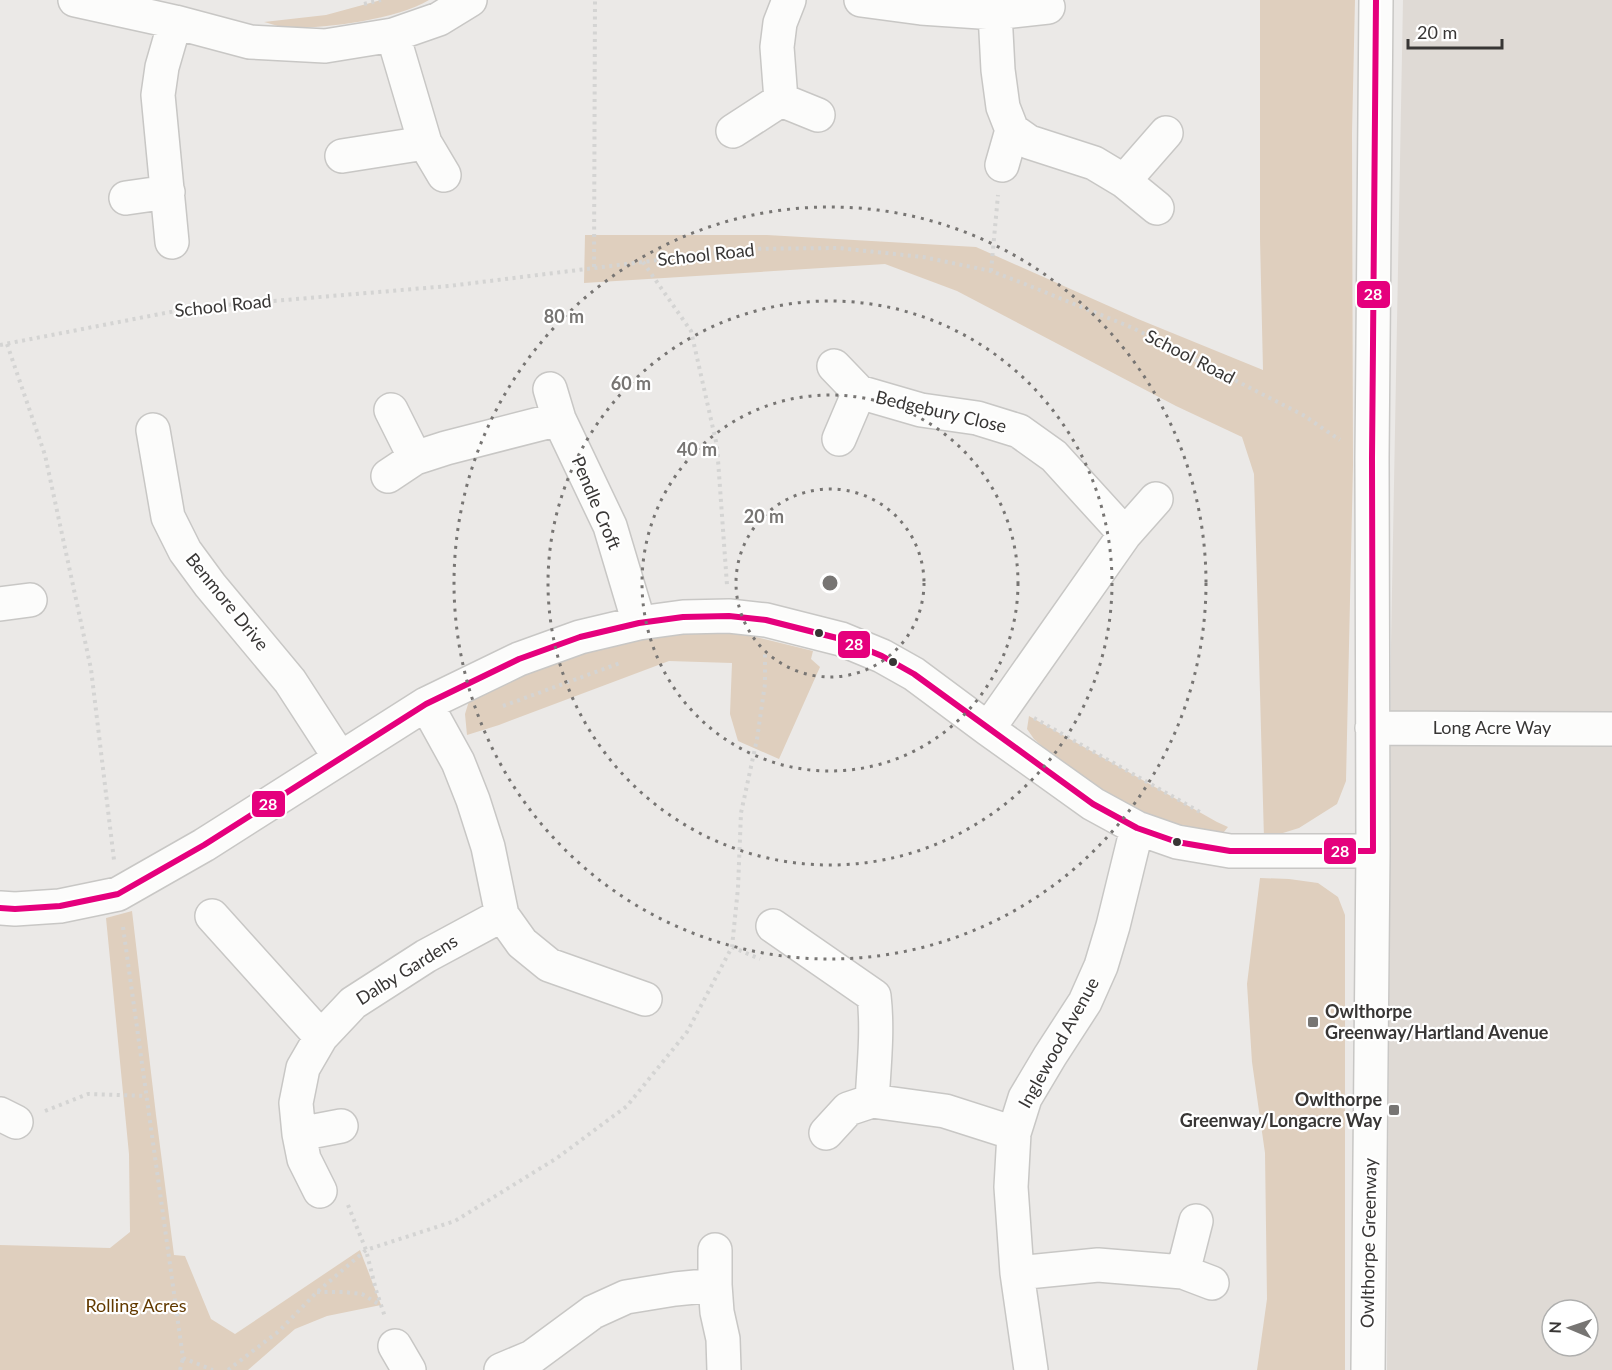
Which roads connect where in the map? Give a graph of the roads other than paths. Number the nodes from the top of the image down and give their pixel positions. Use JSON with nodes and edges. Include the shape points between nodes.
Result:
{"nodes":[{"id":1,"x":75,"y":0,"type":"edge"},
{"id":2,"x":470,"y":0,"type":"edge"},
{"id":3,"x":789,"y":0,"type":"edge"},
{"id":4,"x":861,"y":0,"type":"edge"},
{"id":5,"x":1376,"y":0,"type":"edge"},
{"id":6,"x":1048,"y":7,"type":"dead end"},
{"id":7,"x":995,"y":13,"type":"junction"},
{"id":8,"x":175,"y":22,"type":"junction"},
{"id":9,"x":393,"y":35,"type":"junction"},
{"id":10,"x":781,"y":100,"type":"junction"},
{"id":11,"x":818,"y":115,"type":"dead end"},
{"id":12,"x":733,"y":130,"type":"dead end"},
{"id":13,"x":1012,"y":130,"type":"junction"},
{"id":14,"x":1166,"y":133,"type":"dead end"},
{"id":15,"x":425,"y":143,"type":"junction"},
{"id":16,"x":342,"y":156,"type":"dead end"},
{"id":17,"x":1002,"y":165,"type":"road end"},
{"id":18,"x":444,"y":175,"type":"dead end"},
{"id":19,"x":1124,"y":181,"type":"junction"},
{"id":20,"x":168,"y":192,"type":"junction"},
{"id":21,"x":126,"y":198,"type":"dead end"},
{"id":22,"x":1157,"y":208,"type":"dead end"},
{"id":23,"x":172,"y":242,"type":"dead end"},
{"id":24,"x":834,"y":366,"type":"dead end"},
{"id":25,"x":859,"y":392,"type":"junction"},
{"id":26,"x":391,"y":410,"type":"dead end"},
{"id":27,"x":153,"y":430,"type":"dead end"},
{"id":28,"x":839,"y":439,"type":"dead end"},
{"id":29,"x":415,"y":458,"type":"junction"},
{"id":30,"x":388,"y":476,"type":"dead end"},
{"id":31,"x":1156,"y":499,"type":"dead end"},
{"id":32,"x":1125,"y":534,"type":"junction"},
{"id":33,"x":639,"y":623,"type":"junction"},
{"id":34,"x":426,"y":704,"type":"junction"},
{"id":35,"x":997,"y":716,"type":"junction"},
{"id":36,"x":1372,"y":728,"type":"junction"},
{"id":37,"x":1612,"y":729,"type":"edge"},
{"id":38,"x":340,"y":758,"type":"junction"},
{"id":39,"x":1137,"y":828,"type":"junction"},
{"id":40,"x":1373,"y":850,"type":"junction"},
{"id":41,"x":0,"y":908,"type":"edge"},
{"id":42,"x":502,"y":915,"type":"junction"},
{"id":43,"x":212,"y":916,"type":"dead end"},
{"id":44,"x":773,"y":926,"type":"dead end"},
{"id":45,"x":645,"y":999,"type":"dead end"},
{"id":46,"x":321,"y":1037,"type":"junction"},
{"id":47,"x":872,"y":1101,"type":"junction"},
{"id":48,"x":341,"y":1126,"type":"dead end"},
{"id":49,"x":826,"y":1133,"type":"dead end"},
{"id":50,"x":1014,"y":1133,"type":"junction"},
{"id":51,"x":299,"y":1134,"type":"junction"},
{"id":52,"x":320,"y":1191,"type":"road end"},
{"id":53,"x":1196,"y":1221,"type":"dead end"},
{"id":54,"x":715,"y":1250,"type":"dead end"},
{"id":55,"x":1017,"y":1274,"type":"junction"},
{"id":56,"x":715,"y":1285,"type":"junction"},
{"id":57,"x":501,"y":1370,"type":"edge"},
{"id":58,"x":724,"y":1370,"type":"edge"},
{"id":59,"x":1031,"y":1370,"type":"edge"},
{"id":60,"x":1368,"y":1370,"type":"edge"}],
"edges":[{"from":1,"to":8,"type":"street"},
{"from":2,"to":9,"type":"street","via":[[439,18]]},
{"from":3,"to":10,"type":"street","via":[[780,23],[777,47]]},
{"from":4,"to":7,"type":"street"},
{"from":5,"to":36,"type":"street","name":"Owlthorpe Greenway"},
{"from":6,"to":7,"type":"street"},
{"from":7,"to":13,"type":"street","via":[[1003,107]]},
{"from":8,"to":9,"type":"street","via":[[250,42],[325,46]]},
{"from":8,"to":20,"type":"street","via":[[158,95]]},
{"from":9,"to":15,"type":"street"},
{"from":10,"to":11,"type":"street"},
{"from":10,"to":12,"type":"street"},
{"from":13,"to":17,"type":"street"},
{"from":13,"to":19,"type":"street","via":[[1029,142],[1094,163]]},
{"from":14,"to":19,"type":"street"},
{"from":15,"to":16,"type":"street"},
{"from":15,"to":18,"type":"street"},
{"from":19,"to":22,"type":"street"},
{"from":20,"to":21,"type":"street"},
{"from":20,"to":23,"type":"street"},
{"from":24,"to":25,"type":"street","name":"Bedgebury Close"},
{"from":25,"to":28,"type":"street","name":"Bedgebury Close"},
{"from":25,"to":32,"type":"street","name":"Bedgebury Close","via":[[1019,431],[1054,456]]},
{"from":26,"to":29,"type":"street"},
{"from":27,"to":38,"type":"street","name":"Benmore Drive","via":[[168,517],[185,551],[290,681]]},
{"from":29,"to":30,"type":"street","name":"Pendle Croft"},
{"from":29,"to":33,"type":"street","name":"Pendle Croft","via":[[555,404],[610,526]]},
{"from":31,"to":32,"type":"street"},
{"from":32,"to":35,"type":"street"},
{"from":33,"to":34,"type":"street","via":[[580,637],[519,659]]},
{"from":33,"to":35,"type":"street","via":[[729,616],[809,630],[882,656]]},
{"from":34,"to":38,"type":"street"},
{"from":34,"to":42,"type":"street","via":[[458,762],[473,800],[488,847]]},
{"from":35,"to":39,"type":"street","via":[[1093,804]]},
{"from":36,"to":37,"type":"street","name":"Long Acre Way"},
{"from":36,"to":40,"type":"street","name":"Owlthorpe Greenway"},
{"from":38,"to":41,"type":"street","via":[[204,845],[118,894],[60,906]]},
{"from":39,"to":40,"type":"street","via":[[1177,842],[1230,851]]},
{"from":39,"to":50,"type":"street","name":"Inglewood Avenue","via":[[1101,966],[1085,1002],[1025,1098]]},
{"from":40,"to":60,"type":"street","name":"Owlthorpe Greenway"},
{"from":42,"to":45,"type":"street","via":[[522,943],[549,965]]},
{"from":42,"to":46,"type":"street","name":"Dalby Gardens","via":[[416,962],[353,1003]]},
{"from":43,"to":46,"type":"street"},
{"from":44,"to":47,"type":"street","via":[[874,996]]},
{"from":46,"to":51,"type":"street","name":"Dalby Gardens","via":[[303,1068],[296,1103]]},
{"from":47,"to":49,"type":"street","via":[[848,1110]]},
{"from":47,"to":50,"type":"street","via":[[945,1111]]},
{"from":48,"to":51,"type":"street"},
{"from":50,"to":55,"type":"street","name":"Inglewood Avenue","via":[[1011,1187]]},
{"from":51,"to":52,"type":"street","name":"Dalby Gardens","via":[[304,1159]]},
{"from":53,"to":55,"type":"street","via":[[1198,1278],[1098,1265]]},
{"from":54,"to":56,"type":"street"},
{"from":55,"to":59,"type":"street","name":"Inglewood Avenue"},
{"from":56,"to":57,"type":"street","via":[[626,1297],[593,1312],[532,1357]]},
{"from":56,"to":58,"type":"street"}]}
